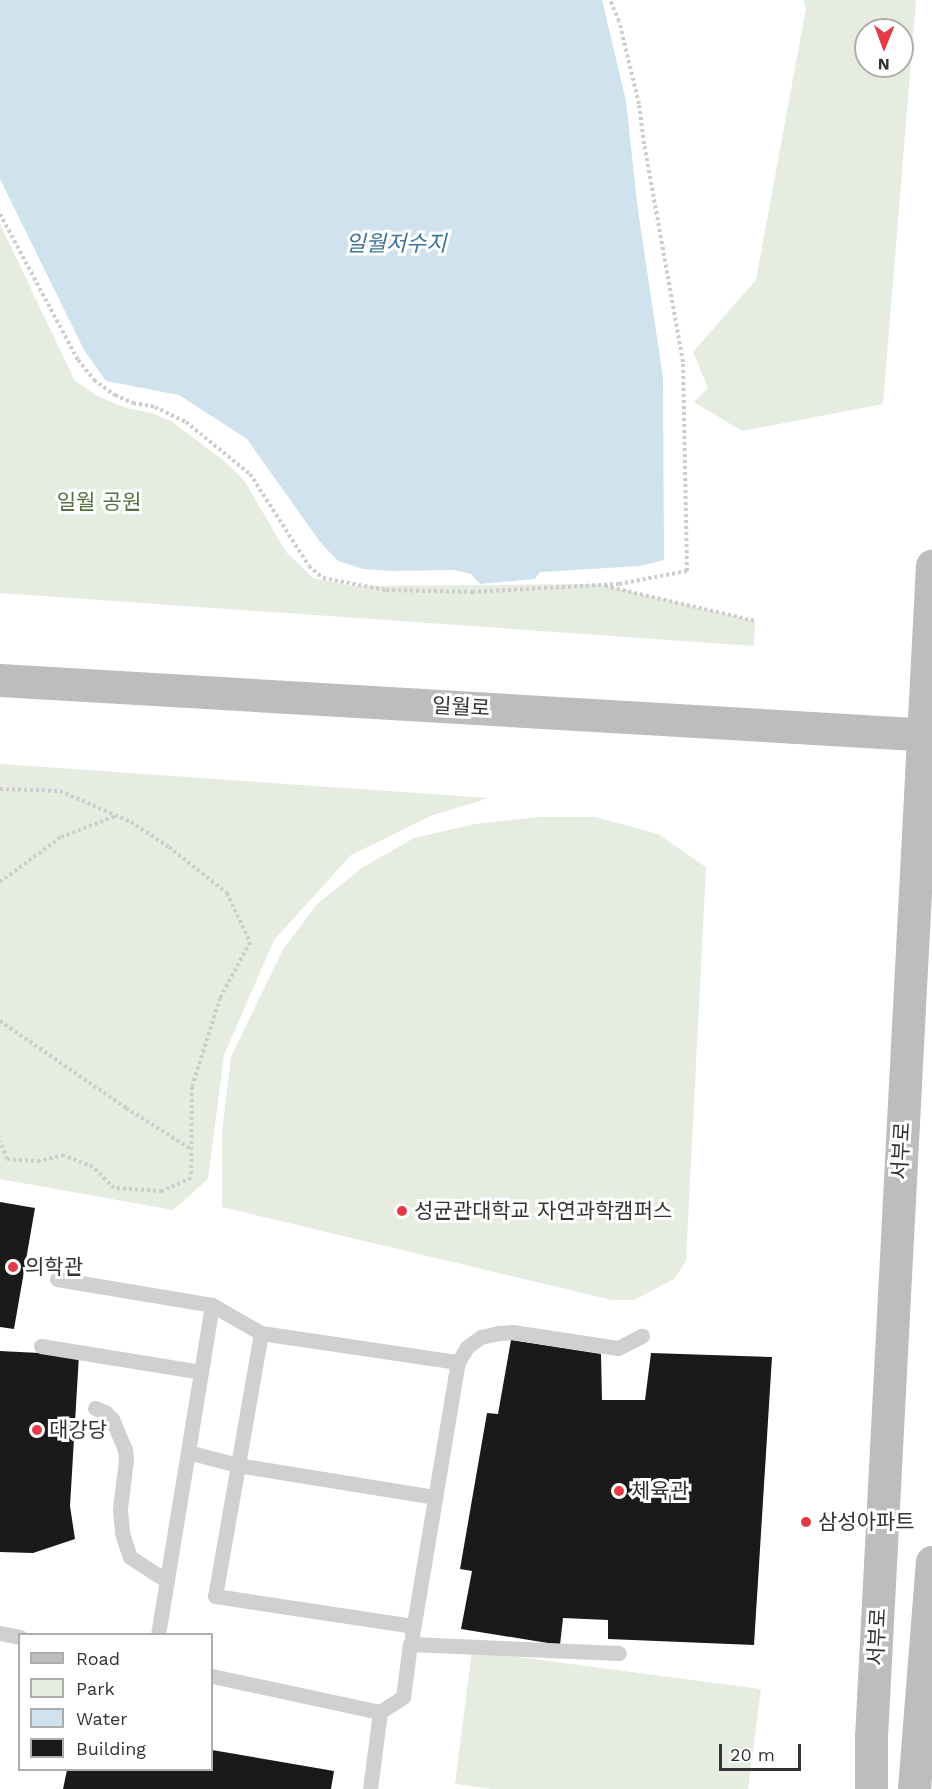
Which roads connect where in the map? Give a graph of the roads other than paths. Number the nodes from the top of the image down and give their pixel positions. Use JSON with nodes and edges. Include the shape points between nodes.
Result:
{"nodes":[{"id":1,"x":932,"y":566,"type":"edge"},
{"id":2,"x":0,"y":680,"type":"edge"},
{"id":3,"x":927,"y":734,"type":"edge"},
{"id":4,"x":57,"y":1279,"type":"dead end"},
{"id":5,"x":212,"y":1305,"type":"junction"},
{"id":6,"x":261,"y":1334,"type":"junction"},
{"id":7,"x":642,"y":1336,"type":"dead end"},
{"id":8,"x":41,"y":1346,"type":"dead end"},
{"id":9,"x":458,"y":1362,"type":"junction"},
{"id":10,"x":201,"y":1372,"type":"junction"},
{"id":11,"x":95,"y":1408,"type":"dead end"},
{"id":12,"x":188,"y":1452,"type":"junction"},
{"id":13,"x":237,"y":1465,"type":"junction"},
{"id":14,"x":435,"y":1497,"type":"junction"},
{"id":15,"x":932,"y":1562,"type":"edge"},
{"id":16,"x":167,"y":1581,"type":"junction"},
{"id":17,"x":413,"y":1626,"type":"junction"},
{"id":18,"x":0,"y":1633,"type":"edge"},
{"id":19,"x":158,"y":1633,"type":"edge"},
{"id":20,"x":18,"y":1637,"type":"edge"},
{"id":21,"x":410,"y":1644,"type":"junction"},
{"id":22,"x":620,"y":1653,"type":"dead end"},
{"id":23,"x":213,"y":1676,"type":"edge"},
{"id":24,"x":380,"y":1713,"type":"junction"},
{"id":25,"x":871,"y":1737,"type":"junction"},
{"id":26,"x":919,"y":1739,"type":"junction"},
{"id":27,"x":932,"y":1781,"type":"edge"},
{"id":28,"x":370,"y":1789,"type":"edge"},
{"id":29,"x":853,"y":1789,"type":"edge"},
{"id":30,"x":871,"y":1789,"type":"edge"},
{"id":31,"x":914,"y":1789,"type":"edge"}],
"edges":[{"from":1,"to":3,"type":"main road","name":"서부로"},
{"from":2,"to":3,"type":"main road","name":"일월로"},
{"from":3,"to":25,"type":"main road","name":"서부로"},
{"from":4,"to":5,"type":"lane"},
{"from":5,"to":6,"type":"lane"},
{"from":5,"to":10,"type":"lane"},
{"from":6,"to":9,"type":"lane"},
{"from":6,"to":13,"type":"lane"},
{"from":7,"to":9,"type":"lane","via":[[618,1348],[500,1333],[481,1337],[467,1347]]},
{"from":8,"to":10,"type":"lane"},
{"from":9,"to":14,"type":"lane"},
{"from":10,"to":12,"type":"lane"},
{"from":11,"to":16,"type":"lane","via":[[112,1419],[125,1449],[120,1509],[130,1557]]},
{"from":12,"to":13,"type":"lane"},
{"from":12,"to":16,"type":"lane"},
{"from":13,"to":14,"type":"lane"},
{"from":13,"to":17,"type":"lane","via":[[215,1596]]},
{"from":14,"to":17,"type":"lane"},
{"from":15,"to":26,"type":"main road"},
{"from":16,"to":19,"type":"lane"},
{"from":17,"to":21,"type":"lane"},
{"from":18,"to":20,"type":"lane"},
{"from":21,"to":22,"type":"lane"},
{"from":21,"to":24,"type":"lane","via":[[403,1697]]},
{"from":23,"to":24,"type":"lane"},
{"from":24,"to":28,"type":"lane"},
{"from":25,"to":29,"type":"main road","name":"서부로"},
{"from":25,"to":30,"type":"main road","name":"서부로"},
{"from":26,"to":27,"type":"main road"},
{"from":26,"to":31,"type":"main road"}]}
